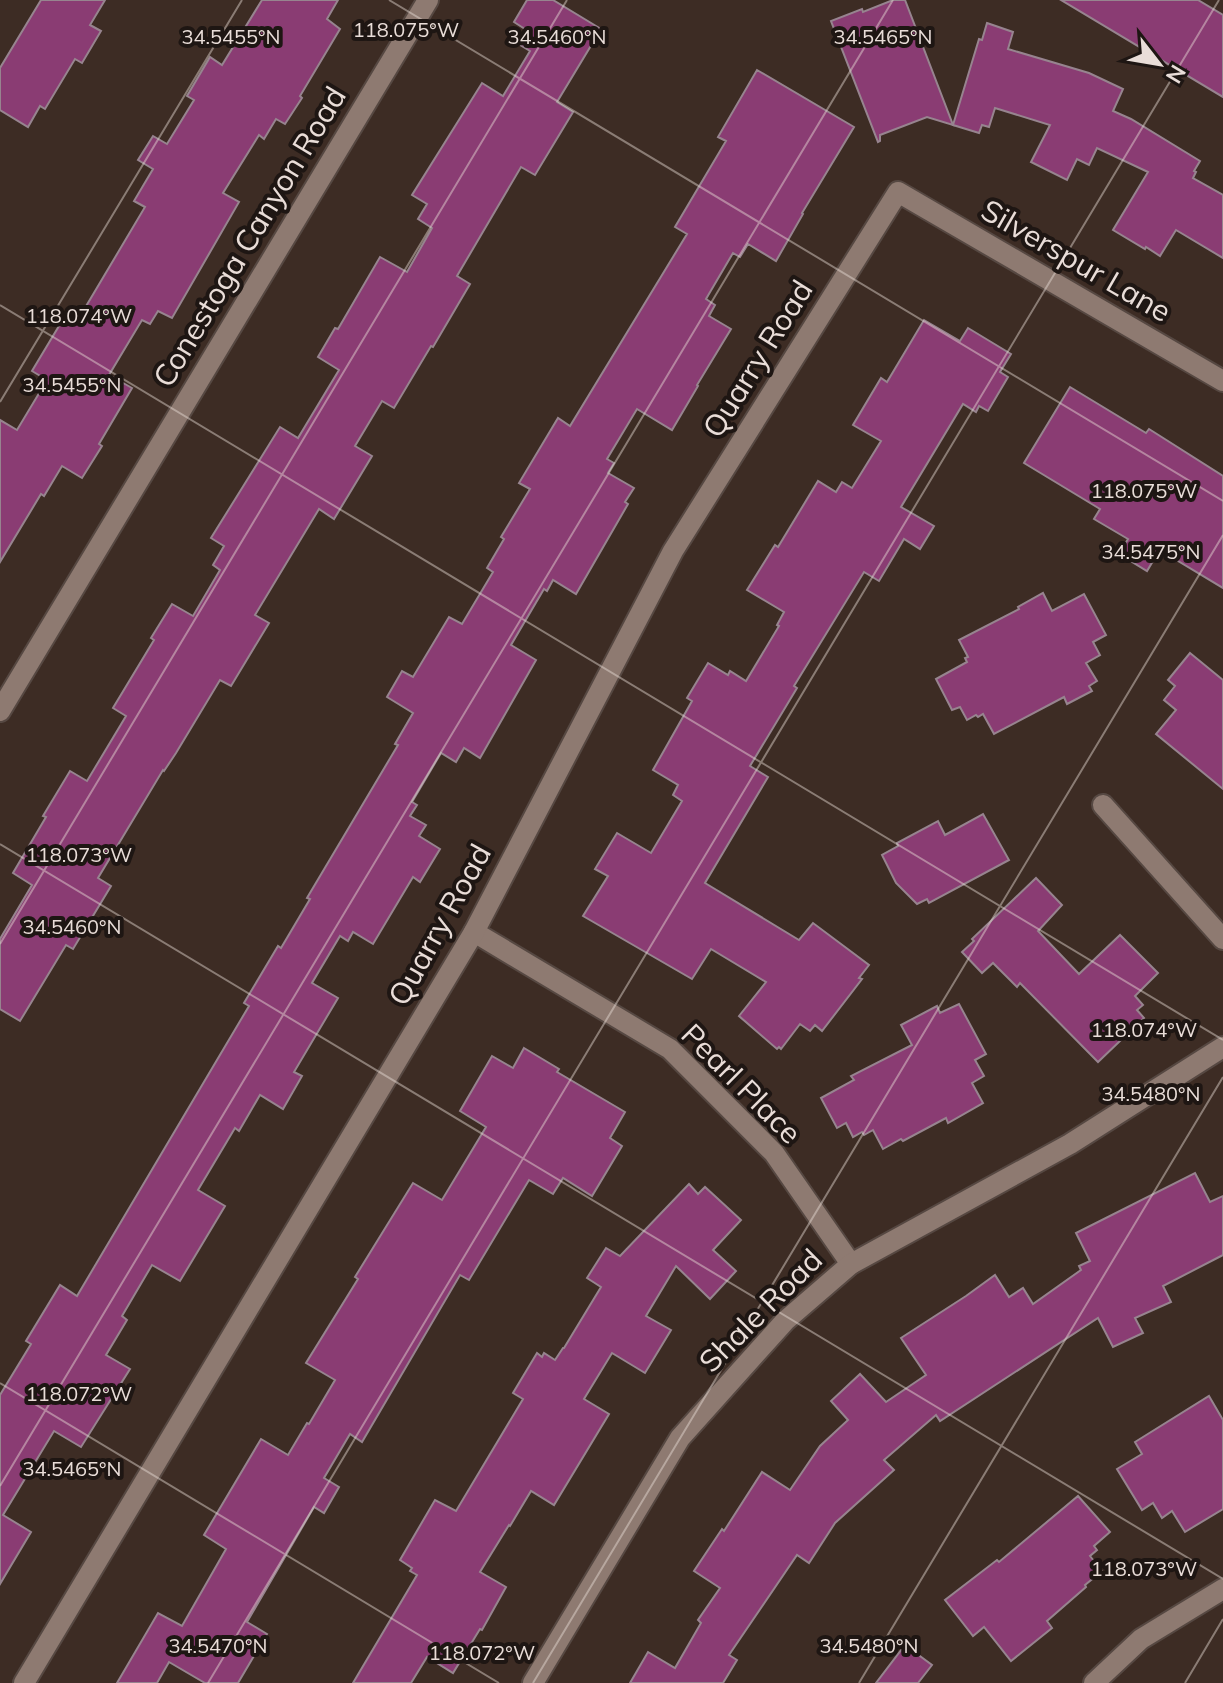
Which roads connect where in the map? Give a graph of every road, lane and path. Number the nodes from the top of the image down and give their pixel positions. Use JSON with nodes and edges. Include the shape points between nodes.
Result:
{"nodes":[{"id":1,"x":428,"y":0,"type":"edge"},
{"id":2,"x":898,"y":192,"type":"joint"},
{"id":3,"x":1223,"y":381,"type":"edge"},
{"id":4,"x":0,"y":711,"type":"edge"},
{"id":5,"x":1103,"y":805,"type":"dead end"},
{"id":6,"x":474,"y":932,"type":"junction"},
{"id":7,"x":1223,"y":939,"type":"edge"},
{"id":8,"x":1223,"y":1047,"type":"edge"},
{"id":9,"x":851,"y":1264,"type":"junction"},
{"id":10,"x":1223,"y":1589,"type":"edge"},
{"id":11,"x":24,"y":1683,"type":"edge"},
{"id":12,"x":533,"y":1683,"type":"edge"},
{"id":13,"x":1094,"y":1683,"type":"edge"}],
"edges":[{"from":1,"to":4,"type":"street","name":"Conestoga Canyon Road"},
{"from":2,"to":3,"type":"street","name":"Silverspur Lane"},
{"from":2,"to":6,"type":"street","name":"Quarry Road","via":[[673,551]]},
{"from":5,"to":7,"type":"street"},
{"from":6,"to":9,"type":"street","name":"Pearl Place","via":[[670,1049],[774,1153]]},
{"from":6,"to":11,"type":"street","name":"Quarry Road"},
{"from":8,"to":9,"type":"street","name":"Shale Road","via":[[1070,1144]]},
{"from":9,"to":12,"type":"street","name":"Shale Road","via":[[785,1321],[680,1438]]},
{"from":10,"to":13,"type":"street","via":[[1141,1639]]}]}
